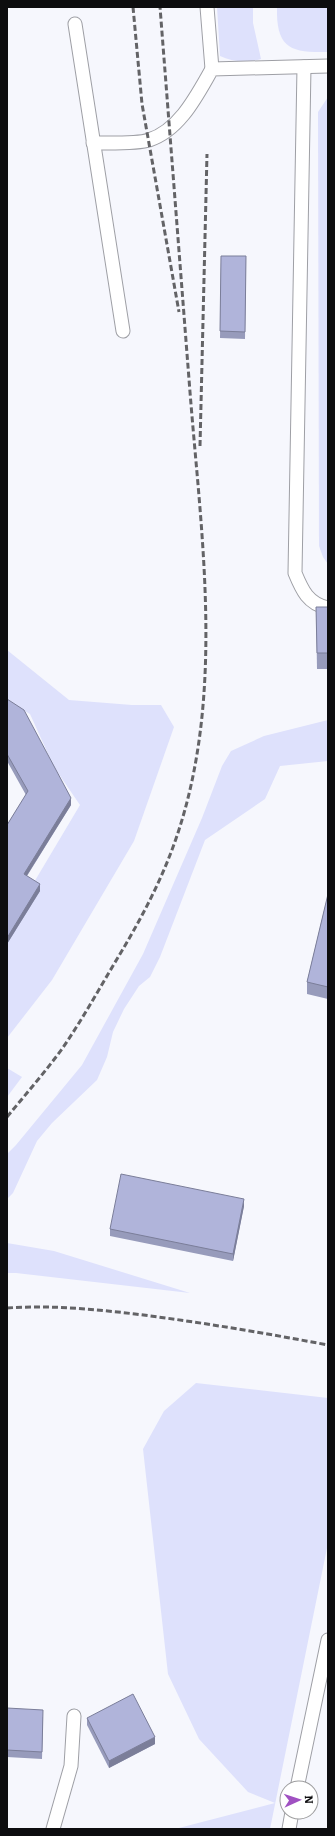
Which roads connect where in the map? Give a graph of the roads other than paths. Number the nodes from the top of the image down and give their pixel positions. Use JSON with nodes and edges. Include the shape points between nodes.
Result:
{"nodes":[{"id":1,"x":207,"y":7,"type":"edge"},
{"id":2,"x":74,"y":24,"type":"dead end"},
{"id":3,"x":328,"y":66,"type":"edge"},
{"id":4,"x":304,"y":67,"type":"junction"},
{"id":5,"x":212,"y":69,"type":"junction"},
{"id":6,"x":93,"y":143,"type":"junction"},
{"id":7,"x":123,"y":331,"type":"dead end"},
{"id":8,"x":328,"y":608,"type":"edge"},
{"id":9,"x":328,"y":1640,"type":"edge"},
{"id":10,"x":74,"y":1716,"type":"dead end"},
{"id":11,"x":299,"y":1780,"type":"edge"},
{"id":12,"x":53,"y":1829,"type":"edge"}],
"edges":[{"from":1,"to":5,"type":"lane"},
{"from":2,"to":6,"type":"lane"},
{"from":3,"to":4,"type":"lane"},
{"from":4,"to":5,"type":"lane"},
{"from":4,"to":8,"type":"lane","via":[[295,573],[307,597],[318,606]]},
{"from":5,"to":6,"type":"lane","via":[[193,102],[179,119],[159,135],[149,141]]},
{"from":6,"to":7,"type":"lane"},
{"from":9,"to":11,"type":"lane"},
{"from":10,"to":12,"type":"lane","via":[[71,1766]]}]}
